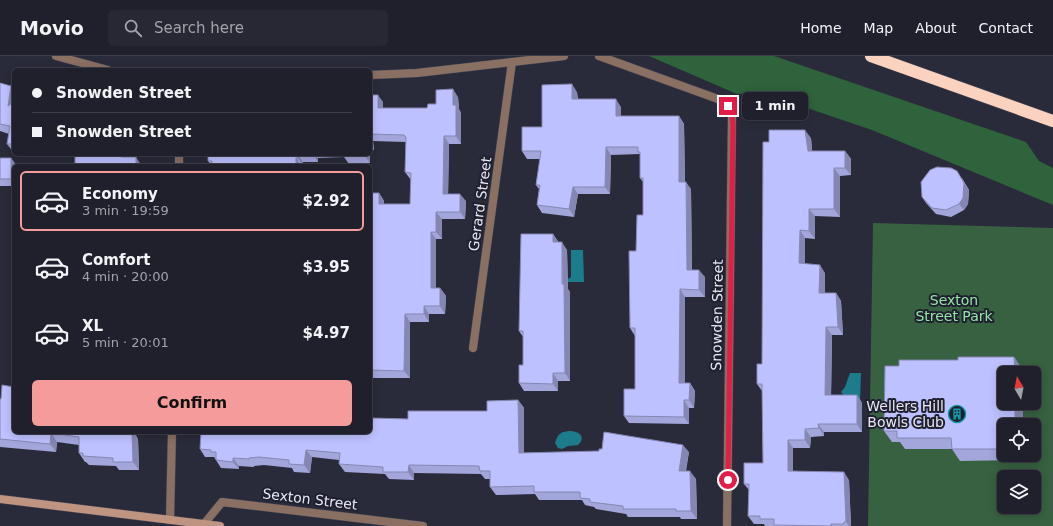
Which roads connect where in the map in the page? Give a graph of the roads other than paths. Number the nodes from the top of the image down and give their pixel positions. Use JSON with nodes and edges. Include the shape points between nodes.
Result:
{"nodes":[{"id":1,"x":56,"y":56,"type":"edge"},
{"id":2,"x":564,"y":56,"type":"edge"},
{"id":3,"x":599,"y":56,"type":"edge"},
{"id":4,"x":871,"y":56,"type":"edge"},
{"id":5,"x":512,"y":62,"type":"junction"},
{"id":6,"x":101,"y":68,"type":"edge"},
{"id":7,"x":372,"y":75,"type":"edge"},
{"id":8,"x":1053,"y":121,"type":"edge"},
{"id":9,"x":473,"y":348,"type":"dead end"},
{"id":10,"x":172,"y":434,"type":"edge"},
{"id":11,"x":0,"y":498,"type":"edge"},
{"id":12,"x":170,"y":520,"type":"junction"},
{"id":13,"x":204,"y":524,"type":"junction"},
{"id":14,"x":220,"y":526,"type":"edge"},
{"id":15,"x":423,"y":526,"type":"edge"},
{"id":16,"x":727,"y":526,"type":"edge"}],
"edges":[{"from":1,"to":6,"type":"street"},
{"from":2,"to":5,"type":"street"},
{"from":3,"to":16,"type":"street","name":"Snowden Street","via":[[718,99],[728,106],[732,114]]},
{"from":4,"to":8,"type":"highway"},
{"from":5,"to":7,"type":"street","via":[[417,73]]},
{"from":5,"to":9,"type":"street","name":"Gerard Street"},
{"from":10,"to":12,"type":"street"},
{"from":11,"to":12,"type":"main road"},
{"from":12,"to":13,"type":"main road"},
{"from":13,"to":14,"type":"main road"},
{"from":13,"to":15,"type":"street","name":"Sexton Street","via":[[222,502]]}]}
